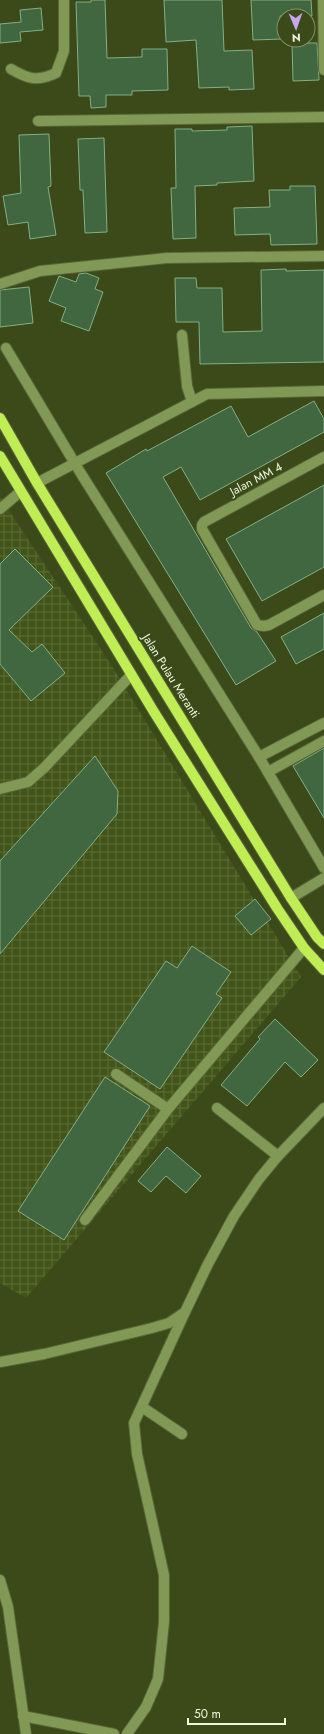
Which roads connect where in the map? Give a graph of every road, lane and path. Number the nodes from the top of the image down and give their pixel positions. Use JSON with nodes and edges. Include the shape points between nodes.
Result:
{"nodes":[{"id":1,"x":64,"y":0,"type":"edge"},
{"id":2,"x":323,"y":0,"type":"edge"},
{"id":3,"x":11,"y":69,"type":"dead end"},
{"id":4,"x":324,"y":70,"type":"edge"},
{"id":5,"x":324,"y":117,"type":"edge"},
{"id":6,"x":38,"y":121,"type":"dead end"},
{"id":7,"x":324,"y":256,"type":"edge"},
{"id":8,"x":0,"y":284,"type":"edge"},
{"id":9,"x":182,"y":335,"type":"dead end"},
{"id":10,"x":6,"y":348,"type":"dead end"},
{"id":11,"x":324,"y":391,"type":"edge"},
{"id":12,"x":192,"y":402,"type":"junction"},
{"id":13,"x":0,"y":418,"type":"edge"},
{"id":14,"x":324,"y":457,"type":"edge"},
{"id":15,"x":2,"y":463,"type":"edge"},
{"id":16,"x":75,"y":464,"type":"junction"},
{"id":17,"x":37,"y":483,"type":"junction"},
{"id":18,"x":20,"y":492,"type":"junction"},
{"id":19,"x":0,"y":509,"type":"edge"},
{"id":20,"x":324,"y":595,"type":"edge"},
{"id":21,"x":131,"y":675,"type":"junction"},
{"id":22,"x":324,"y":723,"type":"edge"},
{"id":23,"x":324,"y":741,"type":"edge"},
{"id":24,"x":258,"y":757,"type":"junction"},
{"id":25,"x":268,"y":772,"type":"junction"},
{"id":26,"x":1,"y":787,"type":"edge"},
{"id":27,"x":324,"y":868,"type":"edge"},
{"id":28,"x":324,"y":878,"type":"edge"},
{"id":29,"x":291,"y":898,"type":"junction"},
{"id":30,"x":324,"y":944,"type":"edge"},
{"id":31,"x":304,"y":948,"type":"junction"},
{"id":32,"x":324,"y":970,"type":"edge"},
{"id":33,"x":116,"y":1074,"type":"dead end"},
{"id":34,"x":217,"y":1108,"type":"dead end"},
{"id":35,"x":324,"y":1108,"type":"edge"},
{"id":36,"x":168,"y":1109,"type":"junction"},
{"id":37,"x":278,"y":1156,"type":"junction"},
{"id":38,"x":85,"y":1220,"type":"dead end"},
{"id":39,"x":185,"y":1312,"type":"junction"},
{"id":40,"x":0,"y":1362,"type":"edge"},
{"id":41,"x":142,"y":1407,"type":"junction"},
{"id":42,"x":182,"y":1434,"type":"dead end"},
{"id":43,"x":0,"y":1580,"type":"edge"},
{"id":44,"x":23,"y":1716,"type":"junction"},
{"id":45,"x":26,"y":1734,"type":"edge"},
{"id":46,"x":114,"y":1734,"type":"edge"},
{"id":47,"x":127,"y":1734,"type":"edge"}],
"edges":[{"from":1,"to":3,"type":"street","via":[[64,51],[56,73],[42,80],[22,76]]},
{"from":2,"to":4,"type":"street"},
{"from":5,"to":6,"type":"street"},
{"from":7,"to":8,"type":"street","via":[[167,258],[40,271]]},
{"from":9,"to":12,"type":"street","via":[[187,386]]},
{"from":10,"to":16,"type":"street"},
{"from":11,"to":12,"type":"street","via":[[217,393],[208,394]]},
{"from":12,"to":16,"type":"street"},
{"from":13,"to":17,"type":"main road","name":"Jalan Pulau Meranti"},
{"from":14,"to":20,"type":"street","name":"Jalan MM 4","via":[[202,525],[257,625],[269,625]]},
{"from":15,"to":18,"type":"main road"},
{"from":16,"to":17,"type":"street"},
{"from":16,"to":24,"type":"street"},
{"from":17,"to":29,"type":"main road","name":"Jalan Pulau Meranti"},
{"from":18,"to":19,"type":"street"},
{"from":18,"to":21,"type":"main road"},
{"from":21,"to":26,"type":"street","via":[[28,782]]},
{"from":21,"to":31,"type":"main road"},
{"from":22,"to":24,"type":"street"},
{"from":23,"to":25,"type":"street"},
{"from":24,"to":25,"type":"street"},
{"from":25,"to":27,"type":"street"},
{"from":28,"to":29,"type":"street"},
{"from":29,"to":30,"type":"main road","name":"Jalan Pulau Meranti"},
{"from":31,"to":32,"type":"main road"},
{"from":31,"to":36,"type":"street"},
{"from":33,"to":36,"type":"street"},
{"from":34,"to":37,"type":"street"},
{"from":35,"to":37,"type":"street"},
{"from":36,"to":38,"type":"street"},
{"from":37,"to":39,"type":"street","via":[[234,1216]]},
{"from":39,"to":40,"type":"street","via":[[169,1323],[152,1328]]},
{"from":39,"to":41,"type":"street"},
{"from":41,"to":42,"type":"street"},
{"from":41,"to":47,"type":"street","via":[[134,1423],[137,1454],[164,1575],[164,1622],[158,1680],[146,1707]]},
{"from":43,"to":44,"type":"street","via":[[8,1607]]},
{"from":44,"to":45,"type":"street"},
{"from":44,"to":46,"type":"street"}]}
